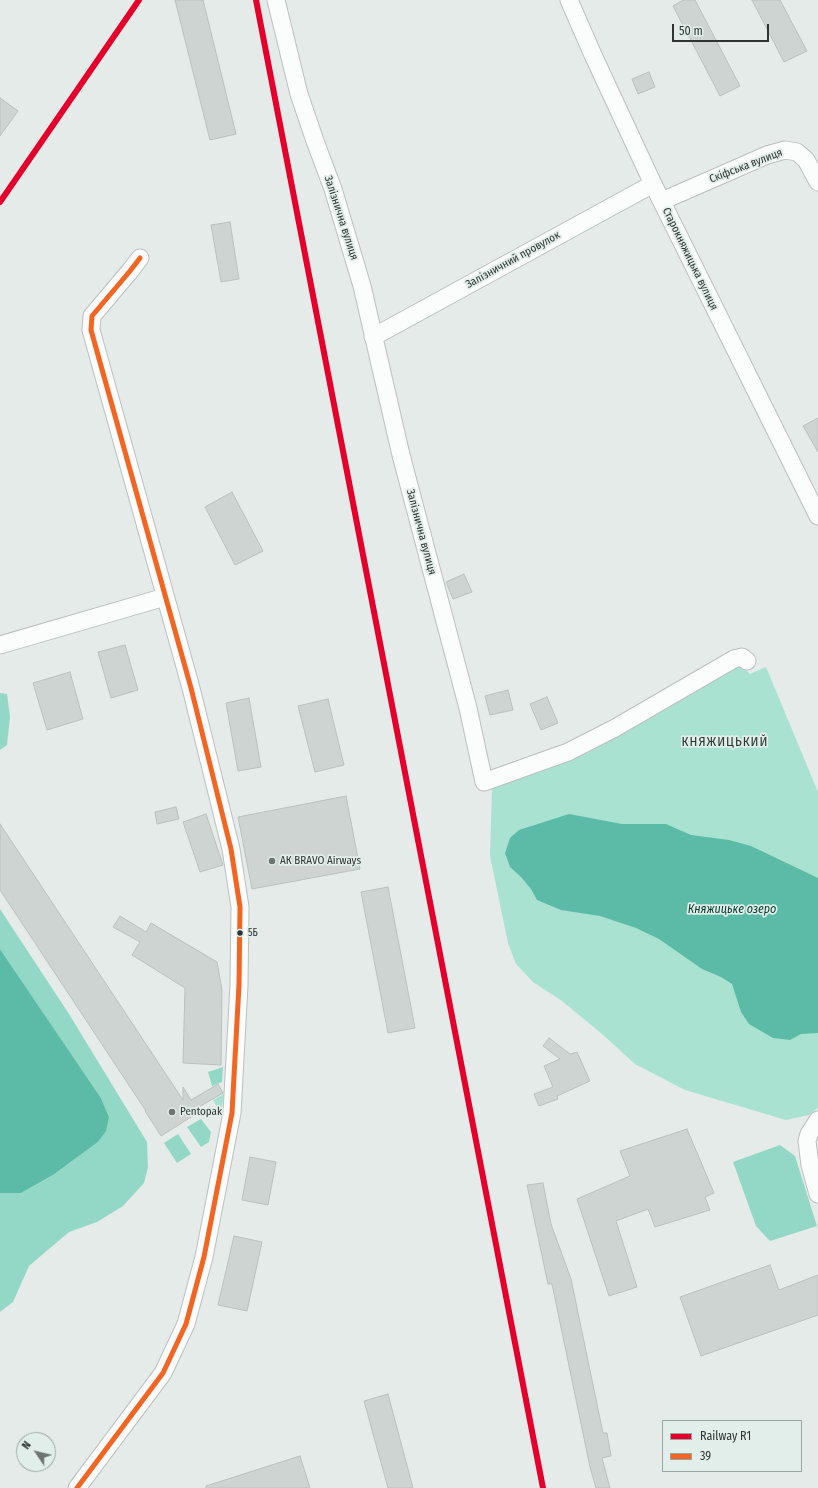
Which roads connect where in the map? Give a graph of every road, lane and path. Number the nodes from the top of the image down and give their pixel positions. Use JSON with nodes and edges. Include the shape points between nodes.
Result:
{"nodes":[{"id":1,"x":276,"y":0,"type":"edge"},
{"id":2,"x":569,"y":0,"type":"edge"},
{"id":3,"x":818,"y":182,"type":"edge"},
{"id":4,"x":653,"y":184,"type":"junction"},
{"id":5,"x":662,"y":201,"type":"junction"},
{"id":6,"x":140,"y":258,"type":"dead end"},
{"id":7,"x":373,"y":337,"type":"junction"},
{"id":8,"x":818,"y":516,"type":"edge"},
{"id":9,"x":166,"y":597,"type":"junction"},
{"id":10,"x":0,"y":645,"type":"edge"},
{"id":11,"x":747,"y":661,"type":"dead end"},
{"id":12,"x":818,"y":1120,"type":"edge"},
{"id":13,"x":818,"y":1194,"type":"edge"},
{"id":14,"x":77,"y":1488,"type":"edge"}],
"edges":[{"from":1,"to":7,"type":"street","name":"Залізнична вулиця","via":[[299,94],[334,189],[362,286]]},
{"from":2,"to":4,"type":"street","name":"Старокняжицька вулиця"},
{"from":3,"to":5,"type":"street","name":"Скіфська вулиця","via":[[806,160],[796,152],[785,150],[767,155]]},
{"from":4,"to":5,"type":"street","name":"Старокняжицька вулиця"},
{"from":4,"to":7,"type":"street","name":"Залізничний провулок"},
{"from":5,"to":8,"type":"street","name":"Старокняжицька вулиця"},
{"from":6,"to":9,"type":"street","via":[[92,316],[92,330]]},
{"from":7,"to":11,"type":"street","name":"Залізнична вулиця","via":[[401,455],[468,708],[484,782],[568,752],[615,728],[734,659],[742,657]]},
{"from":9,"to":10,"type":"street"},
{"from":9,"to":14,"type":"street","via":[[231,849],[240,906],[239,985],[232,1113],[204,1257],[186,1324],[163,1372]]},
{"from":12,"to":13,"type":"street","via":[[808,1134],[807,1142]]}]}
